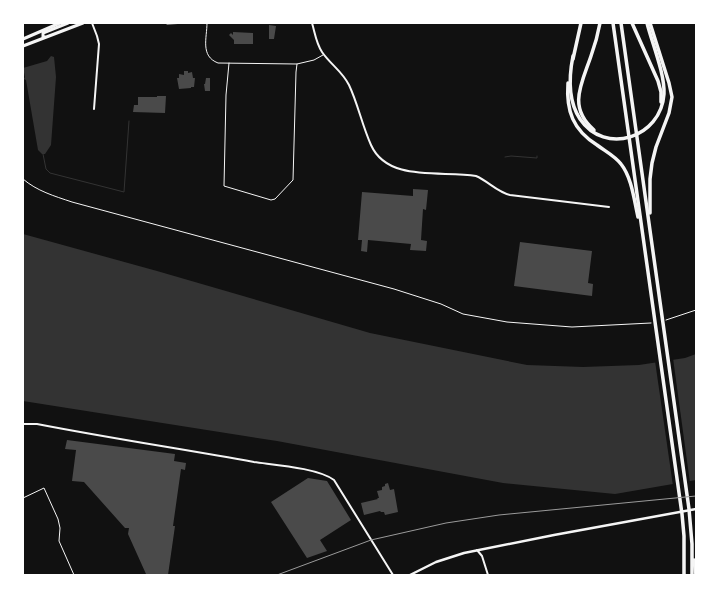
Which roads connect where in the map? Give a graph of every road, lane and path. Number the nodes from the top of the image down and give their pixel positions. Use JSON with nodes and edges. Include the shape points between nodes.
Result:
{"nodes":[{"id":1,"x":60,"y":23,"type":"edge"},
{"id":2,"x":68,"y":23,"type":"edge"},
{"id":3,"x":83,"y":23,"type":"edge"},
{"id":4,"x":92,"y":23,"type":"edge"},
{"id":5,"x":189,"y":23,"type":"edge"},
{"id":6,"x":207,"y":23,"type":"edge"},
{"id":7,"x":312,"y":23,"type":"edge"},
{"id":8,"x":581,"y":23,"type":"edge"},
{"id":9,"x":600,"y":23,"type":"edge"},
{"id":10,"x":613,"y":23,"type":"edge"},
{"id":11,"x":621,"y":23,"type":"edge"},
{"id":12,"x":632,"y":23,"type":"edge"},
{"id":13,"x":648,"y":23,"type":"edge"},
{"id":14,"x":167,"y":24,"type":"edge"},
{"id":15,"x":46,"y":37,"type":"junction"},
{"id":16,"x":23,"y":39,"type":"edge"},
{"id":17,"x":23,"y":46,"type":"edge"},
{"id":18,"x":324,"y":55,"type":"junction"},
{"id":19,"x":573,"y":56,"type":"junction"},
{"id":20,"x":229,"y":63,"type":"junction"},
{"id":21,"x":297,"y":64,"type":"junction"},
{"id":22,"x":94,"y":109,"type":"dead end"},
{"id":23,"x":654,"y":120,"type":"junction"},
{"id":24,"x":607,"y":137,"type":"junction"},
{"id":25,"x":23,"y":179,"type":"edge"},
{"id":26,"x":609,"y":207,"type":"dead end"},
{"id":27,"x":650,"y":230,"type":"junction"},
{"id":28,"x":642,"y":234,"type":"junction"},
{"id":29,"x":696,"y":310,"type":"edge"},
{"id":30,"x":666,"y":320,"type":"dead end"},
{"id":31,"x":653,"y":322,"type":"dead end"},
{"id":32,"x":23,"y":424,"type":"edge"},
{"id":33,"x":23,"y":498,"type":"edge"},
{"id":34,"x":696,"y":509,"type":"edge"},
{"id":35,"x":692,"y":544,"type":"junction"},
{"id":36,"x":477,"y":550,"type":"junction"},
{"id":37,"x":74,"y":575,"type":"edge"},
{"id":38,"x":393,"y":575,"type":"edge"},
{"id":39,"x":410,"y":575,"type":"edge"},
{"id":40,"x":488,"y":575,"type":"edge"},
{"id":41,"x":682,"y":575,"type":"edge"},
{"id":42,"x":692,"y":575,"type":"edge"},
{"id":43,"x":696,"y":575,"type":"edge"}],
"edges":[{"from":1,"to":16,"type":"main road"},
{"from":2,"to":15,"type":"main road","via":[[43,33],[43,37]]},
{"from":3,"to":15,"type":"main road"},
{"from":4,"to":22,"type":"street","via":[[99,48]]},
{"from":5,"to":14,"type":"lane"},
{"from":6,"to":20,"type":"lane","via":[[205,50],[208,56],[219,63]]},
{"from":7,"to":18,"type":"street","via":[[318,45]]},
{"from":8,"to":19,"type":"highway"},
{"from":9,"to":24,"type":"highway","via":[[578,100],[586,122],[595,131]]},
{"from":10,"to":28,"type":"highway"},
{"from":11,"to":27,"type":"highway"},
{"from":12,"to":23,"type":"highway","via":[[660,90],[661,103]]},
{"from":13,"to":23,"type":"highway","via":[[664,88],[661,106]]},
{"from":13,"to":27,"type":"highway","via":[[670,83],[672,96],[669,113],[651,166]]},
{"from":15,"to":17,"type":"main road"},
{"from":18,"to":21,"type":"lane"},
{"from":18,"to":26,"type":"street","via":[[347,80],[371,145],[378,156],[389,165],[405,170],[474,176],[510,195]]},
{"from":19,"to":24,"type":"highway","via":[[570,82],[575,110],[588,128]]},
{"from":19,"to":28,"type":"highway","via":[[568,91],[568,105],[572,118],[583,135],[614,157],[624,168]]},
{"from":20,"to":21,"type":"lane"},
{"from":20,"to":21,"type":"lane","via":[[224,186],[270,200],[274,200],[293,180]]},
{"from":23,"to":24,"type":"highway","via":[[633,137]]},
{"from":25,"to":31,"type":"path","via":[[42,192],[72,202],[394,289],[464,314],[507,322],[554,326]]},
{"from":27,"to":35,"type":"highway"},
{"from":28,"to":41,"type":"highway","via":[[683,528]]},
{"from":29,"to":30,"type":"path"},
{"from":32,"to":38,"type":"street","via":[[37,424],[190,450],[328,477],[334,480]]},
{"from":33,"to":37,"type":"lane","via":[[44,488],[60,523],[59,541]]},
{"from":34,"to":36,"type":"main road"},
{"from":35,"to":42,"type":"highway"},
{"from":35,"to":43,"type":"highway"},
{"from":36,"to":39,"type":"main road","via":[[445,559]]},
{"from":36,"to":40,"type":"street","via":[[482,556]]}]}
